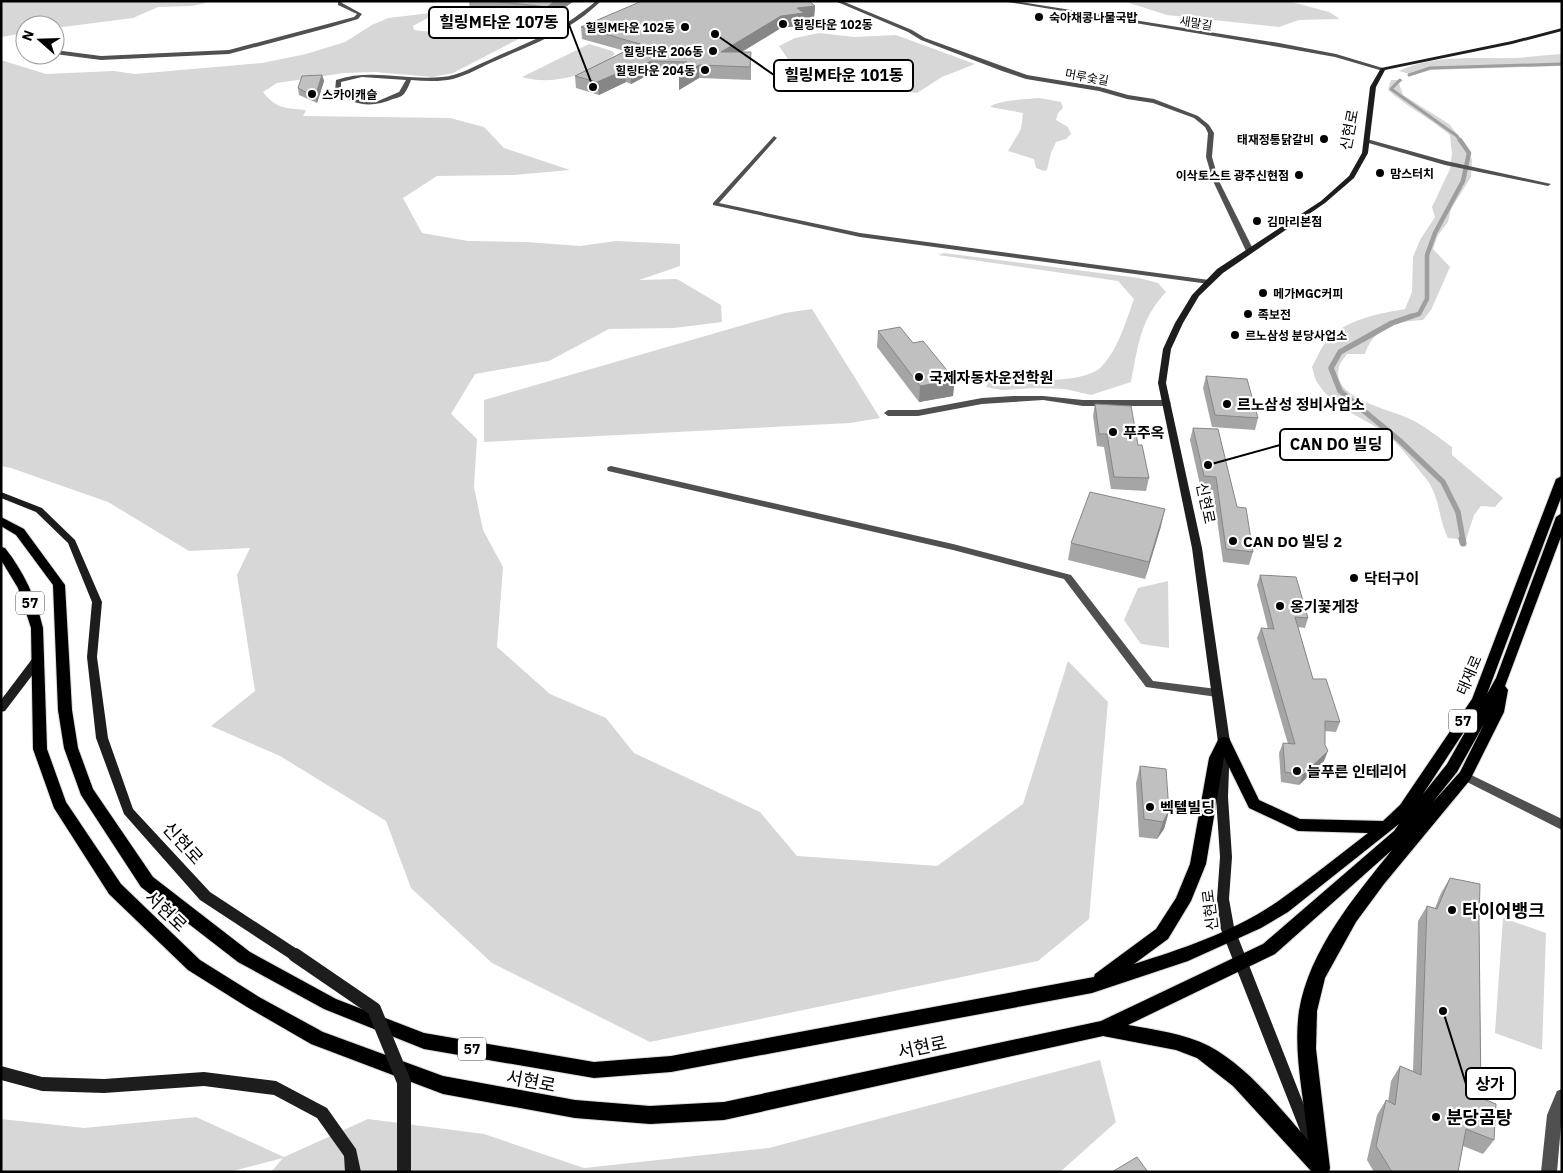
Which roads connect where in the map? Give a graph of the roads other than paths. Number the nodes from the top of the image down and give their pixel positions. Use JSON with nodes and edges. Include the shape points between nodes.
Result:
{"nodes":[{"id":1,"x":340,"y":1,"type":"edge"},
{"id":2,"x":599,"y":1,"type":"edge"},
{"id":3,"x":837,"y":1,"type":"edge"},
{"id":4,"x":1004,"y":1,"type":"edge"},
{"id":5,"x":1562,"y":29,"type":"edge"},
{"id":6,"x":65,"y":53,"type":"edge"},
{"id":7,"x":1383,"y":69,"type":"junction"},
{"id":8,"x":408,"y":80,"type":"junction"},
{"id":9,"x":774,"y":138,"type":"dead end"},
{"id":10,"x":1367,"y":141,"type":"junction"},
{"id":11,"x":1548,"y":184,"type":"dead end"},
{"id":12,"x":1250,"y":251,"type":"junction"},
{"id":13,"x":1209,"y":282,"type":"junction"},
{"id":14,"x":1167,"y":403,"type":"junction"},
{"id":15,"x":888,"y":413,"type":"dead end"},
{"id":16,"x":611,"y":469,"type":"dead end"},
{"id":17,"x":1562,"y":479,"type":"edge"},
{"id":18,"x":1,"y":496,"type":"edge"},
{"id":19,"x":1562,"y":517,"type":"edge"},
{"id":20,"x":1,"y":521,"type":"edge"},
{"id":21,"x":1,"y":551,"type":"edge"},
{"id":22,"x":36,"y":662,"type":"junction"},
{"id":23,"x":1503,"y":678,"type":"junction"},
{"id":24,"x":1217,"y":693,"type":"junction"},
{"id":25,"x":1,"y":708,"type":"edge"},
{"id":26,"x":1224,"y":742,"type":"junction"},
{"id":27,"x":1464,"y":776,"type":"junction"},
{"id":28,"x":1426,"y":821,"type":"junction"},
{"id":29,"x":1562,"y":825,"type":"edge"},
{"id":30,"x":1386,"y":827,"type":"junction"},
{"id":31,"x":1399,"y":835,"type":"junction"},
{"id":32,"x":1282,"y":907,"type":"joint"},
{"id":33,"x":1299,"y":924,"type":"joint"},
{"id":34,"x":1230,"y":934,"type":"junction"},
{"id":35,"x":1241,"y":963,"type":"junction"},
{"id":36,"x":1092,"y":986,"type":"junction"},
{"id":37,"x":1103,"y":1028,"type":"junction"},
{"id":38,"x":1,"y":1073,"type":"edge"},
{"id":39,"x":1562,"y":1096,"type":"edge"},
{"id":40,"x":1322,"y":1170,"type":"edge"},
{"id":41,"x":353,"y":1172,"type":"edge"},
{"id":42,"x":404,"y":1172,"type":"edge"},
{"id":43,"x":1549,"y":1172,"type":"edge"}],
"edges":[{"from":1,"to":6,"type":"street","via":[[340,4],[360,14],[329,26],[229,52],[101,58]]},
{"from":2,"to":8,"type":"street","via":[[562,31],[465,73],[444,80]]},
{"from":3,"to":12,"type":"street","name":"머루숯길","via":[[922,39],[1004,70],[1154,101],[1196,117],[1211,133],[1209,157],[1216,181]]},
{"from":4,"to":7,"type":"street","name":"새말길","via":[[1336,56]]},
{"from":5,"to":7,"type":"main road"},
{"from":7,"to":10,"type":"main road","name":"신현로","via":[[1374,87]]},
{"from":8,"to":8,"type":"street","via":[[348,76],[338,81],[338,91],[348,100],[376,104],[403,92]]},
{"from":9,"to":13,"type":"street","via":[[715,204],[860,235]]},
{"from":10,"to":11,"type":"street","via":[[1445,163]]},
{"from":10,"to":12,"type":"main road","name":"신현로","via":[[1365,154],[1352,177],[1323,202]]},
{"from":12,"to":13,"type":"main road","name":"신현로","via":[[1220,270]]},
{"from":13,"to":14,"type":"main road","name":"신현로","via":[[1196,295],[1167,349],[1162,382]]},
{"from":14,"to":15,"type":"street","via":[[1083,403],[1013,398],[982,400],[918,413]]},
{"from":14,"to":24,"type":"main road","name":"신현로","via":[[1197,548]]},
{"from":16,"to":24,"type":"street","via":[[953,547],[1067,577],[1150,684]]},
{"from":17,"to":30,"type":"main road","name":"태재로","number":"57","via":[[1478,700],[1405,808]]},
{"from":18,"to":42,"type":"main road","name":"신현로","bridge":true,"via":[[39,510],[72,542],[97,602],[92,657],[102,738],[128,811],[205,896],[374,1009],[404,1082]]},
{"from":19,"to":23,"type":"main road","name":"태재로","number":"57"},
{"from":20,"to":36,"type":"main road","name":"서현로","number":"57","via":[[20,532],[59,585],[65,710],[71,748],[86,791],[147,882],[244,957],[330,1004],[424,1041],[594,1070],[671,1064]]},
{"from":21,"to":22,"type":"main road","name":"서현로","number":"57","via":[[24,585],[33,612],[37,628]]},
{"from":22,"to":25,"type":"main road"},
{"from":22,"to":37,"type":"main road","name":"서현로","number":"57","via":[[40,749],[59,804],[115,889],[194,964],[253,1002],[317,1038],[443,1085],[575,1109],[650,1114],[724,1111]]},
{"from":23,"to":27,"type":"main road","via":[[1497,712]]},
{"from":23,"to":31,"type":"main road","name":"태재로","number":"57","via":[[1452,768]]},
{"from":24,"to":26,"type":"main road","name":"신현로"},
{"from":26,"to":30,"type":"main road","via":[[1254,804],[1298,825]]},
{"from":26,"to":34,"type":"main road","name":"신현로","via":[[1222,797],[1226,857],[1223,899]]},
{"from":26,"to":36,"type":"main road","via":[[1216,758],[1198,864],[1183,901],[1162,934]]},
{"from":27,"to":28,"type":"main road"},
{"from":27,"to":29,"type":"street"},
{"from":28,"to":31,"type":"main road"},
{"from":28,"to":40,"type":"main road","via":[[1350,917],[1317,977],[1308,1011],[1307,1049]]},
{"from":30,"to":32,"type":"main road","name":"태재로","number":"57"},
{"from":31,"to":33,"type":"main road","name":"태재로","number":"57"},
{"from":32,"to":34,"type":"main road","name":"서현로","number":"57"},
{"from":33,"to":35,"type":"main road","name":"서현로","number":"57","via":[[1269,949]]},
{"from":34,"to":35,"type":"main road","name":"신현로"},
{"from":34,"to":36,"type":"main road","name":"서현로","number":"57","via":[[1182,956]]},
{"from":35,"to":37,"type":"main road","name":"서현로","number":"57"},
{"from":35,"to":40,"type":"main road","name":"신현로"},
{"from":37,"to":40,"type":"main road","via":[[1188,1045],[1214,1059],[1247,1086]]},
{"from":38,"to":41,"type":"main road","via":[[42,1084],[104,1086],[204,1079],[276,1088],[322,1113],[351,1154]]},
{"from":39,"to":43,"type":"street","via":[[1554,1115]]}]}
